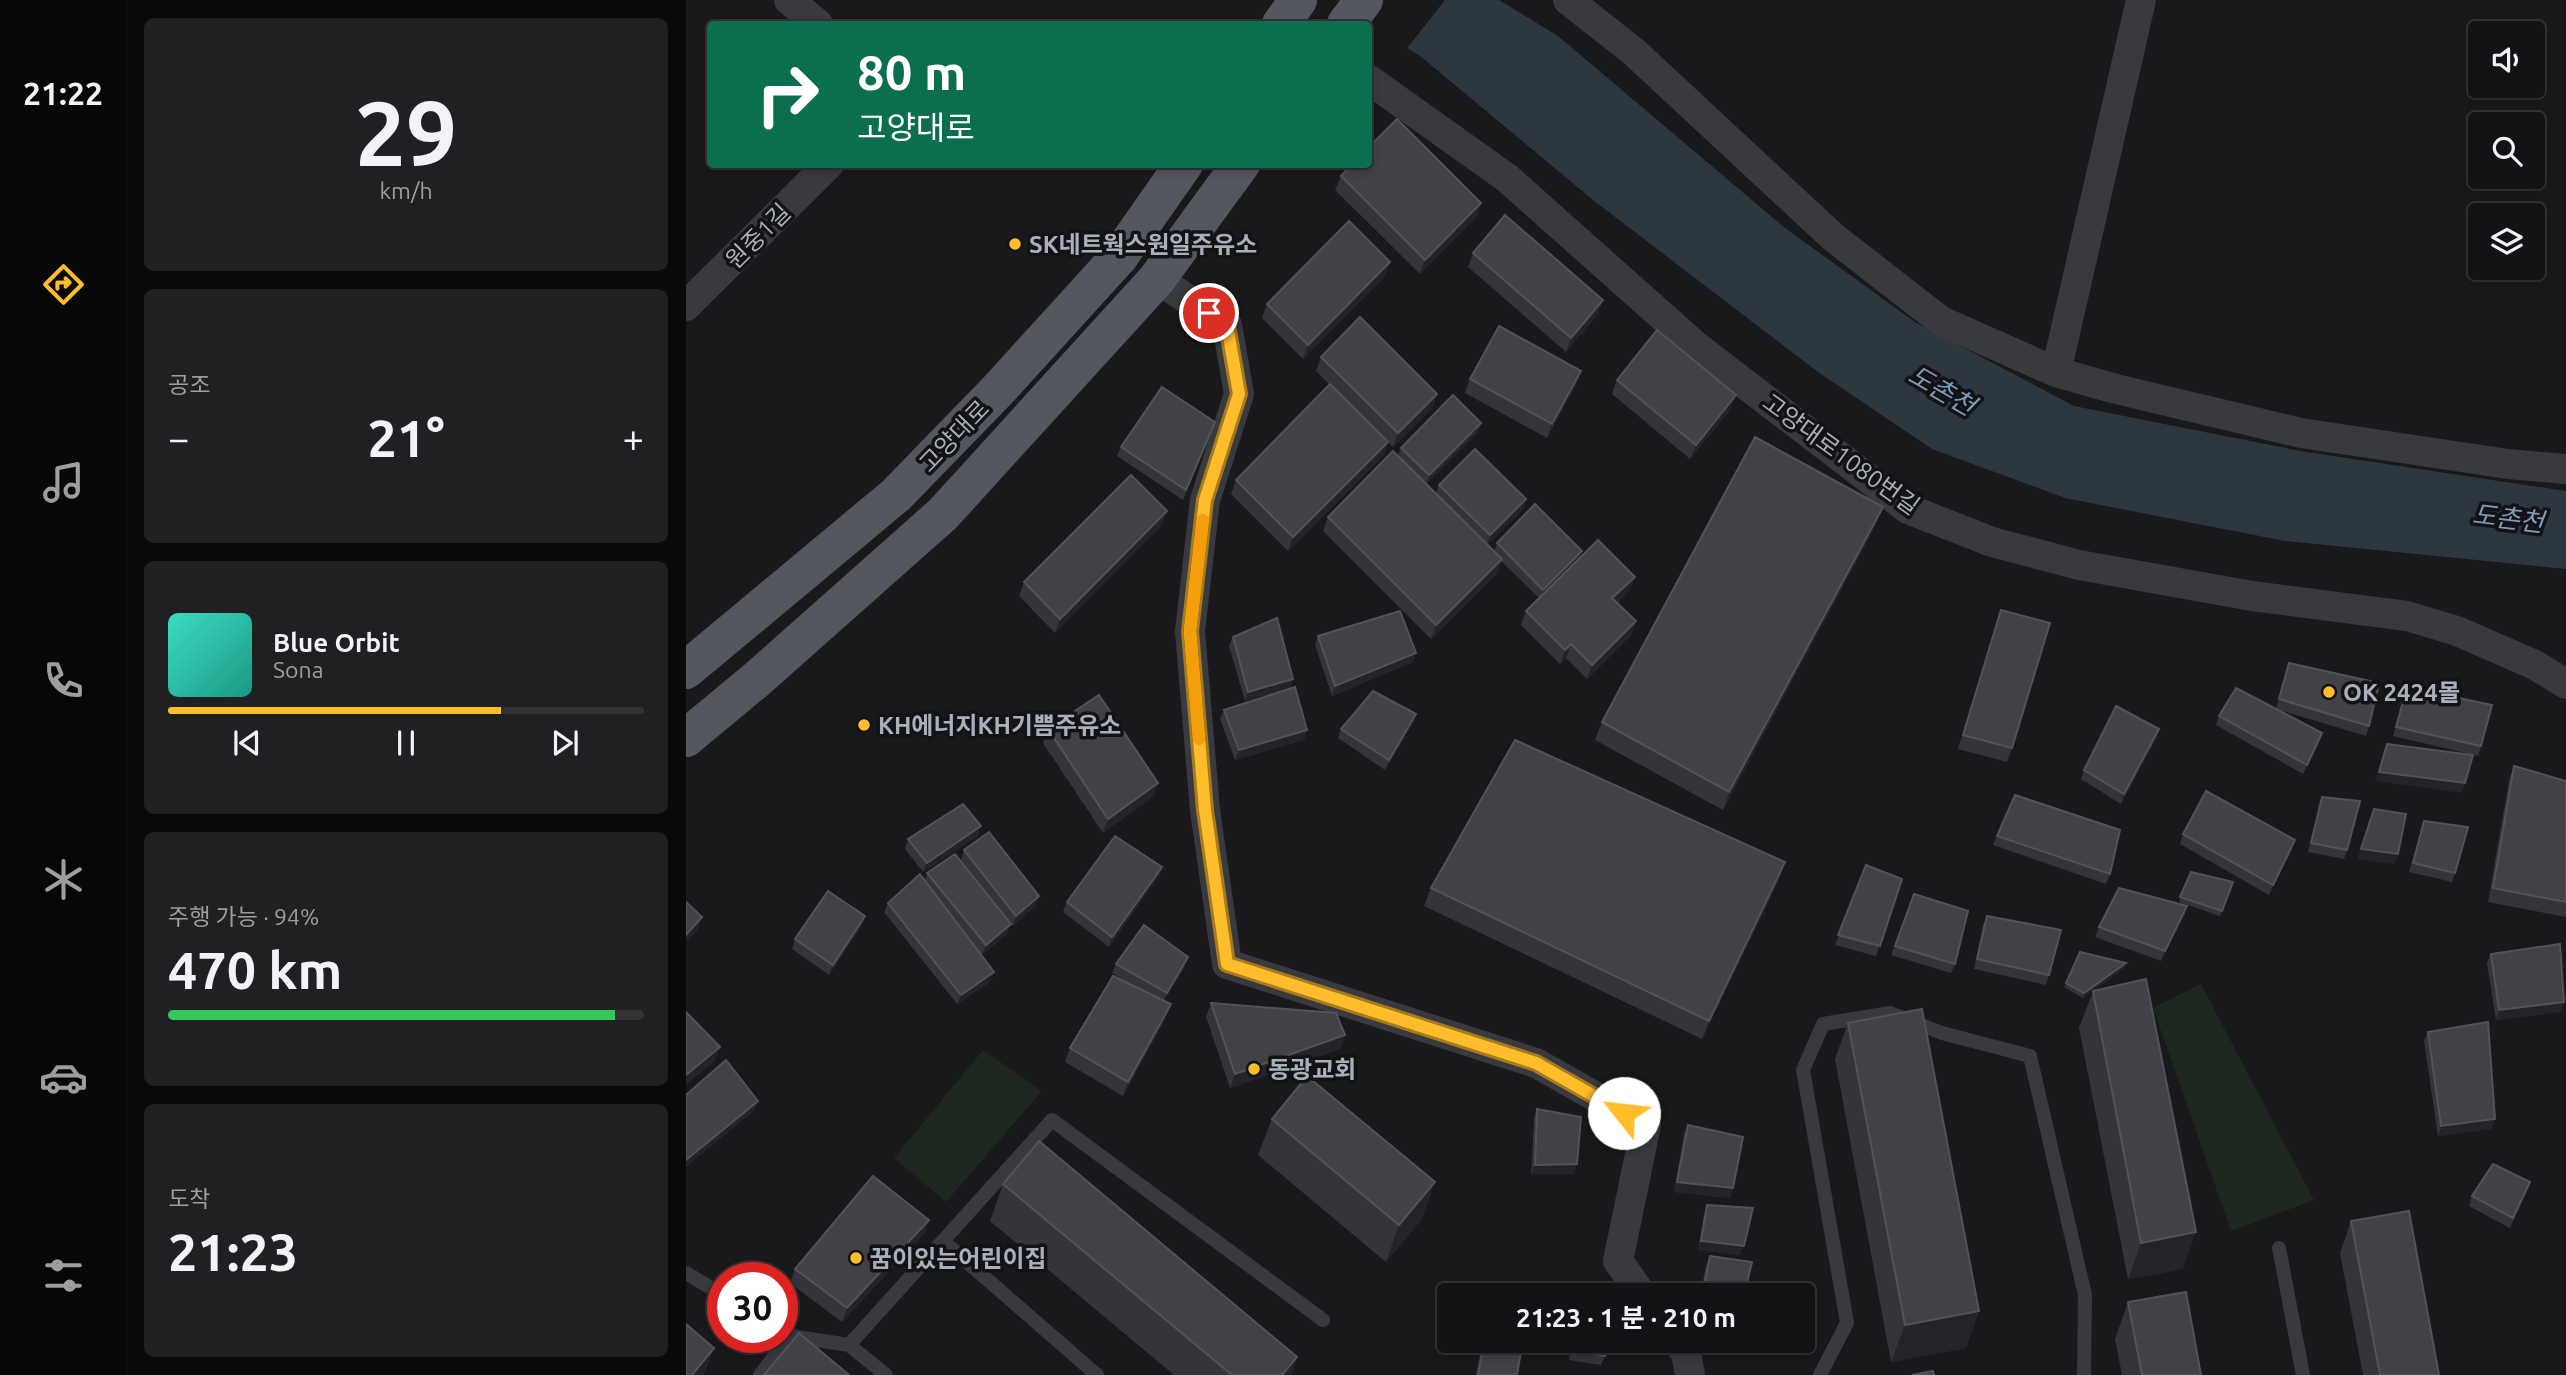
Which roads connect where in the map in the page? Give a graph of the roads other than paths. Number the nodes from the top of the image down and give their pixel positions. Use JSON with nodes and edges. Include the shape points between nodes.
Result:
{"nodes":[{"id":1,"x":789,"y":0,"type":"edge"},
{"id":2,"x":1364,"y":0,"type":"edge"},
{"id":3,"x":1568,"y":0,"type":"edge"},
{"id":4,"x":2141,"y":0,"type":"edge"},
{"id":5,"x":814,"y":21,"type":"edge"},
{"id":6,"x":1348,"y":21,"type":"edge"},
{"id":7,"x":1372,"y":82,"type":"edge"},
{"id":8,"x":825,"y":168,"type":"edge"},
{"id":9,"x":1181,"y":168,"type":"edge"},
{"id":10,"x":1238,"y":168,"type":"edge"},
{"id":11,"x":1157,"y":279,"type":"junction"},
{"id":12,"x":686,"y":306,"type":"edge"},
{"id":13,"x":2056,"y":372,"type":"junction"},
{"id":14,"x":2566,"y":469,"type":"edge"},
{"id":15,"x":686,"y":670,"type":"edge"},
{"id":16,"x":2566,"y":684,"type":"edge"},
{"id":17,"x":686,"y":738,"type":"edge"},
{"id":18,"x":943,"y":1241,"type":"junction"},
{"id":19,"x":2279,"y":1248,"type":"dead end"},
{"id":20,"x":686,"y":1273,"type":"edge"},
{"id":21,"x":1634,"y":1283,"type":"edge"},
{"id":22,"x":707,"y":1286,"type":"edge"},
{"id":23,"x":1322,"y":1320,"type":"dead end"},
{"id":24,"x":798,"y":1336,"type":"edge"},
{"id":25,"x":849,"y":1345,"type":"junction"},
{"id":26,"x":774,"y":1353,"type":"edge"},
{"id":27,"x":1686,"y":1353,"type":"edge"},
{"id":28,"x":761,"y":1375,"type":"edge"},
{"id":29,"x":886,"y":1375,"type":"edge"},
{"id":30,"x":1097,"y":1375,"type":"edge"},
{"id":31,"x":1690,"y":1375,"type":"edge"},
{"id":32,"x":1820,"y":1375,"type":"edge"},
{"id":33,"x":2084,"y":1375,"type":"edge"},
{"id":34,"x":2303,"y":1375,"type":"edge"}],
"edges":[{"from":1,"to":5,"type":"street"},
{"from":2,"to":6,"type":"main road"},
{"from":3,"to":13,"type":"street","via":[[1634,52],[1833,237],[1941,321]]},
{"from":4,"to":13,"type":"street"},
{"from":7,"to":16,"type":"street","name":"고양대로1080번길","via":[[1507,178],[1697,347],[1908,509],[1992,542],[2080,565],[2252,596],[2407,616],[2456,631],[2535,665]]},
{"from":8,"to":12,"type":"street","name":"원중1길"},
{"from":9,"to":15,"type":"main road","name":"고양대로","via":[[1119,257],[896,495]]},
{"from":10,"to":11,"type":"main road","name":"고양대로"},
{"from":11,"to":17,"type":"main road","name":"고양대로","via":[[943,514]]},
{"from":11,"to":21,"type":"street","via":[[1227,325],[1239,394],[1205,500],[1190,631],[1205,810],[1227,964],[1536,1063],[1646,1125],[1618,1261]]},
{"from":13,"to":14,"type":"street","via":[[2301,433]]},
{"from":18,"to":23,"type":"lane","via":[[1052,1120]]},
{"from":18,"to":25,"type":"lane"},
{"from":18,"to":30,"type":"lane"},
{"from":19,"to":34,"type":"lane"},
{"from":20,"to":22,"type":"lane"},
{"from":24,"to":25,"type":"lane"},
{"from":25,"to":29,"type":"lane"},
{"from":26,"to":28,"type":"lane"},
{"from":27,"to":31,"type":"street"},
{"from":32,"to":33,"type":"lane","via":[[1847,1323],[1803,1070],[1823,1024],[1890,1013],[1942,1033],[2030,1056],[2085,1295]]}]}
